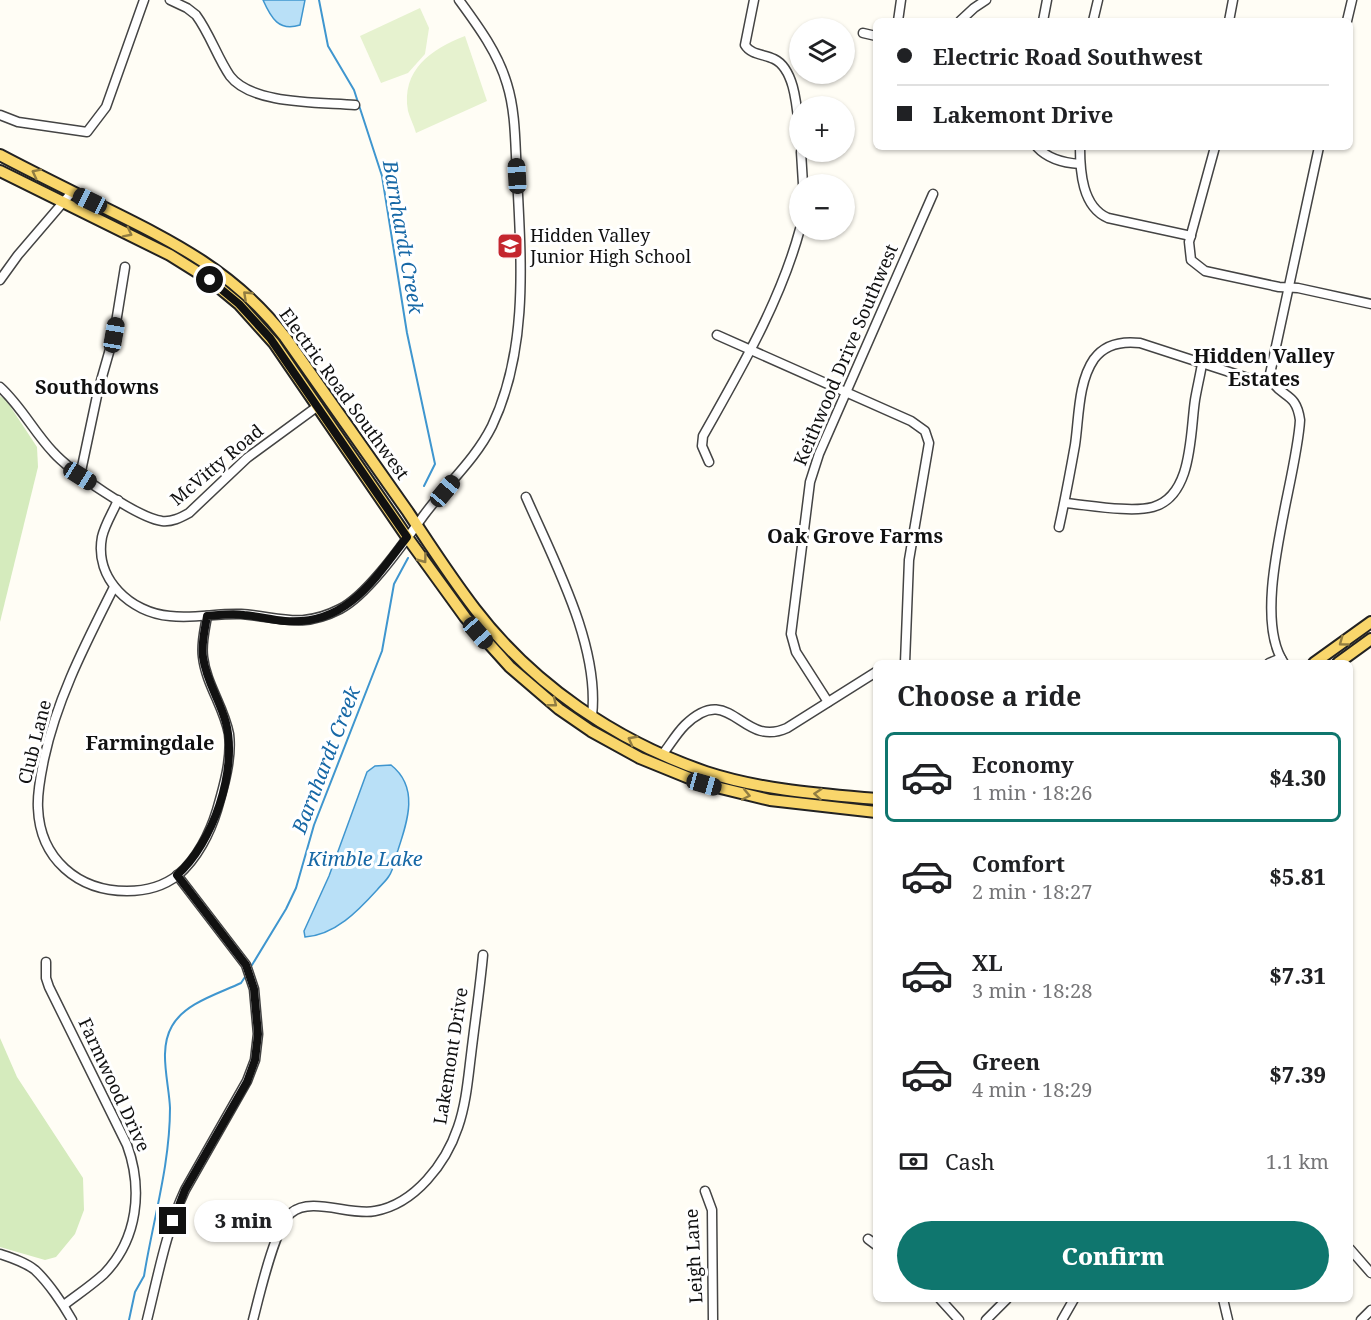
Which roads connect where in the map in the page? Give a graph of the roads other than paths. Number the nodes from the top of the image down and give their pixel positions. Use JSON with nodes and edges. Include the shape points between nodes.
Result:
{"nodes":[{"id":1,"x":144,"y":0,"type":"edge"},
{"id":2,"x":170,"y":0,"type":"edge"},
{"id":3,"x":459,"y":0,"type":"edge"},
{"id":4,"x":754,"y":0,"type":"edge"},
{"id":5,"x":901,"y":0,"type":"edge"},
{"id":6,"x":986,"y":0,"type":"edge"},
{"id":7,"x":1047,"y":0,"type":"edge"},
{"id":8,"x":1098,"y":0,"type":"edge"},
{"id":9,"x":1233,"y":0,"type":"edge"},
{"id":10,"x":1352,"y":0,"type":"edge"},
{"id":11,"x":898,"y":18,"type":"edge"},
{"id":12,"x":964,"y":18,"type":"edge"},
{"id":13,"x":1044,"y":18,"type":"edge"},
{"id":14,"x":1094,"y":18,"type":"edge"},
{"id":15,"x":1230,"y":18,"type":"edge"},
{"id":16,"x":1348,"y":18,"type":"edge"},
{"id":17,"x":863,"y":33,"type":"dead end"},
{"id":18,"x":873,"y":35,"type":"edge"},
{"id":19,"x":795,"y":96,"type":"edge"},
{"id":20,"x":354,"y":105,"type":"dead end"},
{"id":21,"x":0,"y":115,"type":"edge"},
{"id":22,"x":1041,"y":150,"type":"edge"},
{"id":23,"x":1080,"y":150,"type":"edge"},
{"id":24,"x":1214,"y":150,"type":"edge"},
{"id":25,"x":1318,"y":150,"type":"edge"},
{"id":26,"x":0,"y":155,"type":"edge"},
{"id":27,"x":1080,"y":164,"type":"junction"},
{"id":28,"x":0,"y":171,"type":"edge"},
{"id":29,"x":72,"y":192,"type":"junction"},
{"id":30,"x":933,"y":194,"type":"dead end"},
{"id":31,"x":63,"y":202,"type":"junction"},
{"id":32,"x":1191,"y":236,"type":"junction"},
{"id":33,"x":796,"y":240,"type":"edge"},
{"id":34,"x":125,"y":267,"type":"dead end"},
{"id":35,"x":0,"y":280,"type":"edge"},
{"id":36,"x":1289,"y":287,"type":"junction"},
{"id":37,"x":1371,"y":304,"type":"edge"},
{"id":38,"x":717,"y":334,"type":"dead end"},
{"id":39,"x":752,"y":350,"type":"junction"},
{"id":40,"x":1202,"y":364,"type":"junction"},
{"id":41,"x":1271,"y":380,"type":"junction"},
{"id":42,"x":0,"y":387,"type":"edge"},
{"id":43,"x":846,"y":391,"type":"junction"},
{"id":44,"x":318,"y":406,"type":"junction"},
{"id":45,"x":709,"y":462,"type":"dead end"},
{"id":46,"x":80,"y":476,"type":"junction"},
{"id":47,"x":526,"y":497,"type":"dead end"},
{"id":48,"x":118,"y":500,"type":"junction"},
{"id":49,"x":1065,"y":503,"type":"junction"},
{"id":50,"x":418,"y":526,"type":"junction"},
{"id":51,"x":1059,"y":527,"type":"dead end"},
{"id":52,"x":407,"y":537,"type":"junction"},
{"id":53,"x":114,"y":587,"type":"junction"},
{"id":54,"x":207,"y":616,"type":"junction"},
{"id":55,"x":1371,"y":622,"type":"edge"},
{"id":56,"x":1371,"y":639,"type":"edge"},
{"id":57,"x":905,"y":660,"type":"edge"},
{"id":58,"x":1282,"y":660,"type":"edge"},
{"id":59,"x":1318,"y":660,"type":"edge"},
{"id":60,"x":1342,"y":660,"type":"edge"},
{"id":61,"x":873,"y":674,"type":"edge"},
{"id":62,"x":828,"y":702,"type":"junction"},
{"id":63,"x":592,"y":716,"type":"junction"},
{"id":64,"x":662,"y":755,"type":"junction"},
{"id":65,"x":873,"y":799,"type":"edge"},
{"id":66,"x":873,"y":812,"type":"edge"},
{"id":67,"x":177,"y":875,"type":"junction"},
{"id":68,"x":483,"y":955,"type":"dead end"},
{"id":69,"x":46,"y":962,"type":"dead end"},
{"id":70,"x":705,"y":1191,"type":"dead end"},
{"id":71,"x":868,"y":1239,"type":"dead end"},
{"id":72,"x":873,"y":1243,"type":"edge"},
{"id":73,"x":1353,"y":1252,"type":"edge"},
{"id":74,"x":0,"y":1254,"type":"edge"},
{"id":75,"x":1371,"y":1273,"type":"edge"},
{"id":76,"x":943,"y":1302,"type":"edge"},
{"id":77,"x":1004,"y":1302,"type":"edge"},
{"id":78,"x":1072,"y":1302,"type":"edge"},
{"id":79,"x":1224,"y":1302,"type":"edge"},
{"id":80,"x":64,"y":1305,"type":"junction"},
{"id":81,"x":1371,"y":1310,"type":"edge"},
{"id":82,"x":72,"y":1320,"type":"edge"},
{"id":83,"x":147,"y":1320,"type":"edge"},
{"id":84,"x":253,"y":1320,"type":"edge"},
{"id":85,"x":713,"y":1320,"type":"edge"},
{"id":86,"x":959,"y":1320,"type":"edge"},
{"id":87,"x":986,"y":1320,"type":"edge"},
{"id":88,"x":1062,"y":1320,"type":"edge"},
{"id":89,"x":1228,"y":1320,"type":"edge"},
{"id":90,"x":1361,"y":1320,"type":"edge"}],
"edges":[{"from":1,"to":21,"type":"street","via":[[106,107],[87,132],[18,122]]},
{"from":2,"to":20,"type":"street","via":[[196,15],[233,79],[249,91],[272,98]]},
{"from":3,"to":50,"type":"street","via":[[491,48],[508,87],[514,130],[520,297],[512,361],[493,423],[475,455]]},
{"from":4,"to":19,"type":"street","via":[[745,45],[785,68]]},
{"from":5,"to":11,"type":"street"},
{"from":6,"to":12,"type":"street"},
{"from":7,"to":13,"type":"street"},
{"from":8,"to":14,"type":"street"},
{"from":9,"to":15,"type":"street"},
{"from":10,"to":16,"type":"street"},
{"from":17,"to":18,"type":"street"},
{"from":22,"to":27,"type":"street","via":[[1050,158]]},
{"from":23,"to":27,"type":"street"},
{"from":24,"to":32,"type":"street"},
{"from":25,"to":36,"type":"street"},
{"from":29,"to":26,"type":"main road","name":"Electric Road Southwest","one_way":true},
{"from":27,"to":32,"type":"street","via":[[1088,198],[1102,215]]},
{"from":28,"to":31,"type":"main road","name":"Electric Road Southwest"},
{"from":29,"to":31,"type":"street"},
{"from":50,"to":29,"type":"main road","name":"Electric Road Southwest","one_way":true,"via":[[285,337],[249,296],[198,256]]},
{"from":30,"to":43,"type":"street","name":"Keithwood Drive Southwest"},
{"from":31,"to":35,"type":"street"},
{"from":31,"to":44,"type":"main road","name":"Electric Road Southwest","one_way":true,"via":[[170,255],[224,291],[270,338]]},
{"from":32,"to":36,"type":"street","via":[[1189,254],[1199,268]]},
{"from":33,"to":39,"type":"street"},
{"from":34,"to":46,"type":"street","via":[[114,335]]},
{"from":36,"to":37,"type":"street"},
{"from":36,"to":41,"type":"street"},
{"from":38,"to":39,"type":"street"},
{"from":39,"to":43,"type":"street"},
{"from":39,"to":45,"type":"street","via":[[703,436],[702,446]]},
{"from":40,"to":41,"type":"street","via":[[1254,380]]},
{"from":40,"to":49,"type":"street","via":[[1187,461],[1181,481],[1168,499],[1140,509]]},
{"from":40,"to":49,"type":"street","via":[[1131,342],[1114,344],[1099,353],[1086,377]]},
{"from":41,"to":58,"type":"street","via":[[1294,400],[1300,420],[1273,584],[1273,633]]},
{"from":42,"to":46,"type":"street","name":"McVitty Road","via":[[52,452]]},
{"from":43,"to":57,"type":"street","via":[[911,421],[928,437],[909,560]]},
{"from":43,"to":62,"type":"street","name":"Keithwood Drive Southwest","via":[[810,482],[791,628],[796,652]]},
{"from":44,"to":48,"type":"street","name":"McVitty Road","via":[[247,458],[180,518],[159,521]]},
{"from":44,"to":52,"type":"main road","name":"Electric Road Southwest"},
{"from":46,"to":48,"type":"street","name":"McVitty Road"},
{"from":47,"to":63,"type":"street","via":[[584,634],[593,690]]},
{"from":48,"to":53,"type":"street","via":[[101,549]]},
{"from":49,"to":51,"type":"street"},
{"from":50,"to":52,"type":"street"},
{"from":50,"to":63,"type":"main road","name":"Electric Road Southwest","via":[[502,641],[543,680]]},
{"from":52,"to":54,"type":"street","via":[[366,588],[346,606],[327,615],[298,621],[243,614]]},
{"from":52,"to":66,"type":"main road","name":"Electric Road Southwest","one_way":true,"via":[[465,617],[510,667],[560,709],[609,742],[675,774],[734,792],[801,805]]},
{"from":53,"to":54,"type":"street","via":[[126,599],[149,611],[170,616]]},
{"from":53,"to":67,"type":"street","name":"Club Lane","via":[[52,726],[41,777],[39,819],[45,840],[60,863],[89,885],[132,891],[156,886]]},
{"from":54,"to":67,"type":"street","name":"Club Lane","via":[[203,657],[227,728],[227,766],[211,828],[195,856]]},
{"from":55,"to":59,"type":"main road","one_way":true},
{"from":56,"to":60,"type":"main road"},
{"from":61,"to":62,"type":"street"},
{"from":62,"to":64,"type":"street","via":[[772,733],[755,730],[727,711],[704,712],[683,728]]},
{"from":64,"to":63,"type":"main road","name":"Electric Road Southwest","one_way":true},
{"from":65,"to":64,"type":"main road","name":"Electric Road Southwest","one_way":true,"via":[[771,788]]},
{"from":67,"to":83,"type":"street","via":[[251,976],[257,1013],[256,1050],[247,1082],[177,1208]]},
{"from":68,"to":84,"type":"street","name":"Lakemont Drive","via":[[462,1114],[447,1153],[425,1182],[392,1206],[359,1212],[314,1206],[292,1212],[281,1226]]},
{"from":69,"to":80,"type":"street","name":"Farmwood Drive","via":[[49,987],[127,1145],[136,1189],[133,1222],[120,1253],[102,1276]]},
{"from":70,"to":85,"type":"street","name":"Leigh Lane","via":[[712,1210]]},
{"from":71,"to":72,"type":"street"},
{"from":73,"to":75,"type":"street"},
{"from":74,"to":80,"type":"street","via":[[34,1270]]},
{"from":76,"to":86,"type":"street"},
{"from":77,"to":87,"type":"street"},
{"from":78,"to":88,"type":"street"},
{"from":79,"to":89,"type":"street"},
{"from":80,"to":82,"type":"street"},
{"from":81,"to":90,"type":"street"}]}
